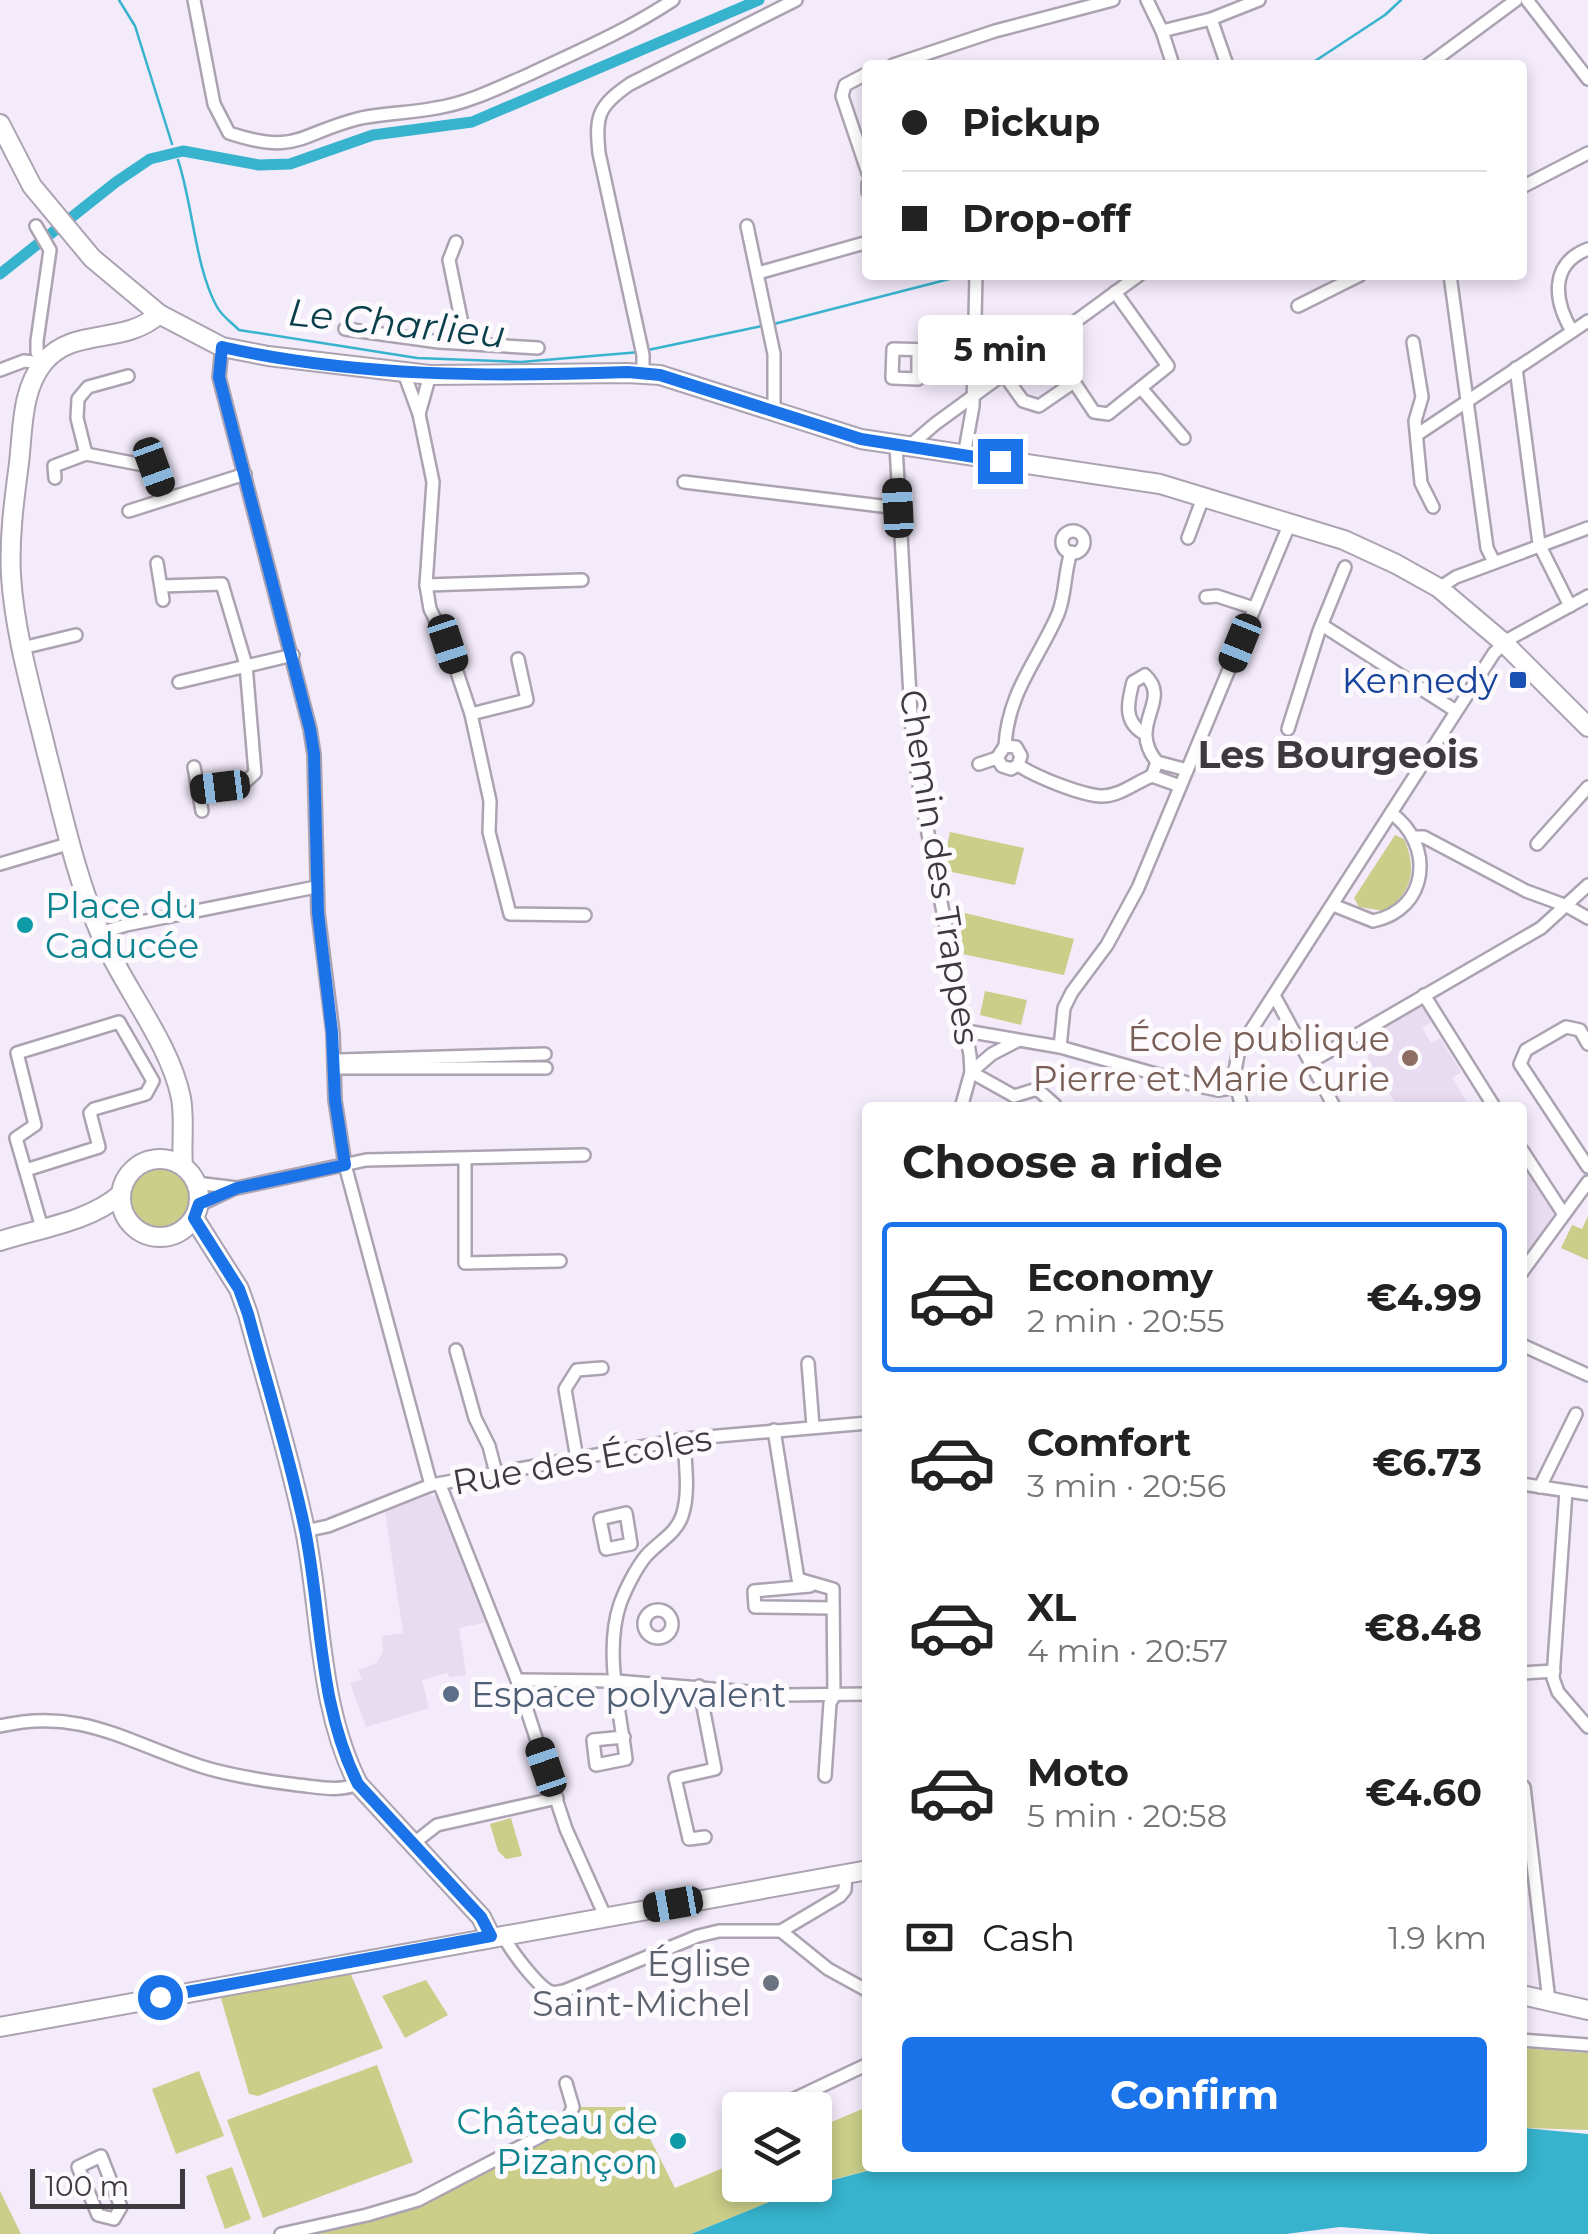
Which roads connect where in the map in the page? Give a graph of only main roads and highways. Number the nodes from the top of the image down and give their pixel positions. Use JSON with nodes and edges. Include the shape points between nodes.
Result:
{"nodes":[{"id":1,"x":0,"y":124,"type":"edge"},
{"id":2,"x":140,"y":300,"type":"junction"},
{"id":3,"x":159,"y":314,"type":"junction"},
{"id":4,"x":115,"y":335,"type":"junction"},
{"id":5,"x":1588,"y":727,"type":"edge"},
{"id":6,"x":183,"y":1119,"type":"junction"},
{"id":7,"x":159,"y":1158,"type":"junction"},
{"id":8,"x":184,"y":1166,"type":"junction"},
{"id":9,"x":120,"y":1195,"type":"junction"},
{"id":10,"x":196,"y":1211,"type":"junction"},
{"id":11,"x":83,"y":1216,"type":"junction"},
{"id":12,"x":127,"y":1220,"type":"junction"},
{"id":13,"x":176,"y":1234,"type":"junction"},
{"id":14,"x":0,"y":1240,"type":"edge"},
{"id":15,"x":218,"y":1260,"type":"junction"},
{"id":16,"x":862,"y":1871,"type":"edge"},
{"id":17,"x":497,"y":1936,"type":"junction"},
{"id":18,"x":1527,"y":1996,"type":"edge"},
{"id":19,"x":1588,"y":2010,"type":"edge"},
{"id":20,"x":0,"y":2026,"type":"edge"}],
"edges":[{"from":1,"to":2,"type":"main road","via":[[32,186],[92,258]]},
{"from":2,"to":3,"type":"main road"},
{"from":2,"to":4,"type":"main road"},
{"from":3,"to":4,"type":"main road","via":[[144,327]]},
{"from":3,"to":5,"type":"main road","via":[[222,347],[430,375],[501,361],[642,358],[675,378],[822,429],[1204,495],[1344,540],[1439,588]]},
{"from":4,"to":6,"type":"main road","via":[[69,344],[31,382],[11,579],[70,844],[100,933],[178,1086]]},
{"from":6,"to":7,"type":"main road"},
{"from":6,"to":8,"type":"main road"},
{"from":7,"to":8,"type":"main road"},
{"from":7,"to":9,"type":"main road","via":[[132,1169]]},
{"from":8,"to":10,"type":"main road","via":[[196,1183]]},
{"from":9,"to":11,"type":"main road"},
{"from":9,"to":12,"type":"main road"},
{"from":10,"to":13,"type":"main road"},
{"from":10,"to":15,"type":"main road"},
{"from":11,"to":12,"type":"main road"},
{"from":11,"to":14,"type":"main road"},
{"from":12,"to":13,"type":"main road","via":[[149,1236]]},
{"from":13,"to":15,"type":"main road"},
{"from":15,"to":17,"type":"main road","via":[[244,1301],[305,1531],[327,1693],[347,1762],[358,1784]]},
{"from":16,"to":17,"type":"main road"},
{"from":17,"to":20,"type":"main road"},
{"from":18,"to":19,"type":"main road"}]}
